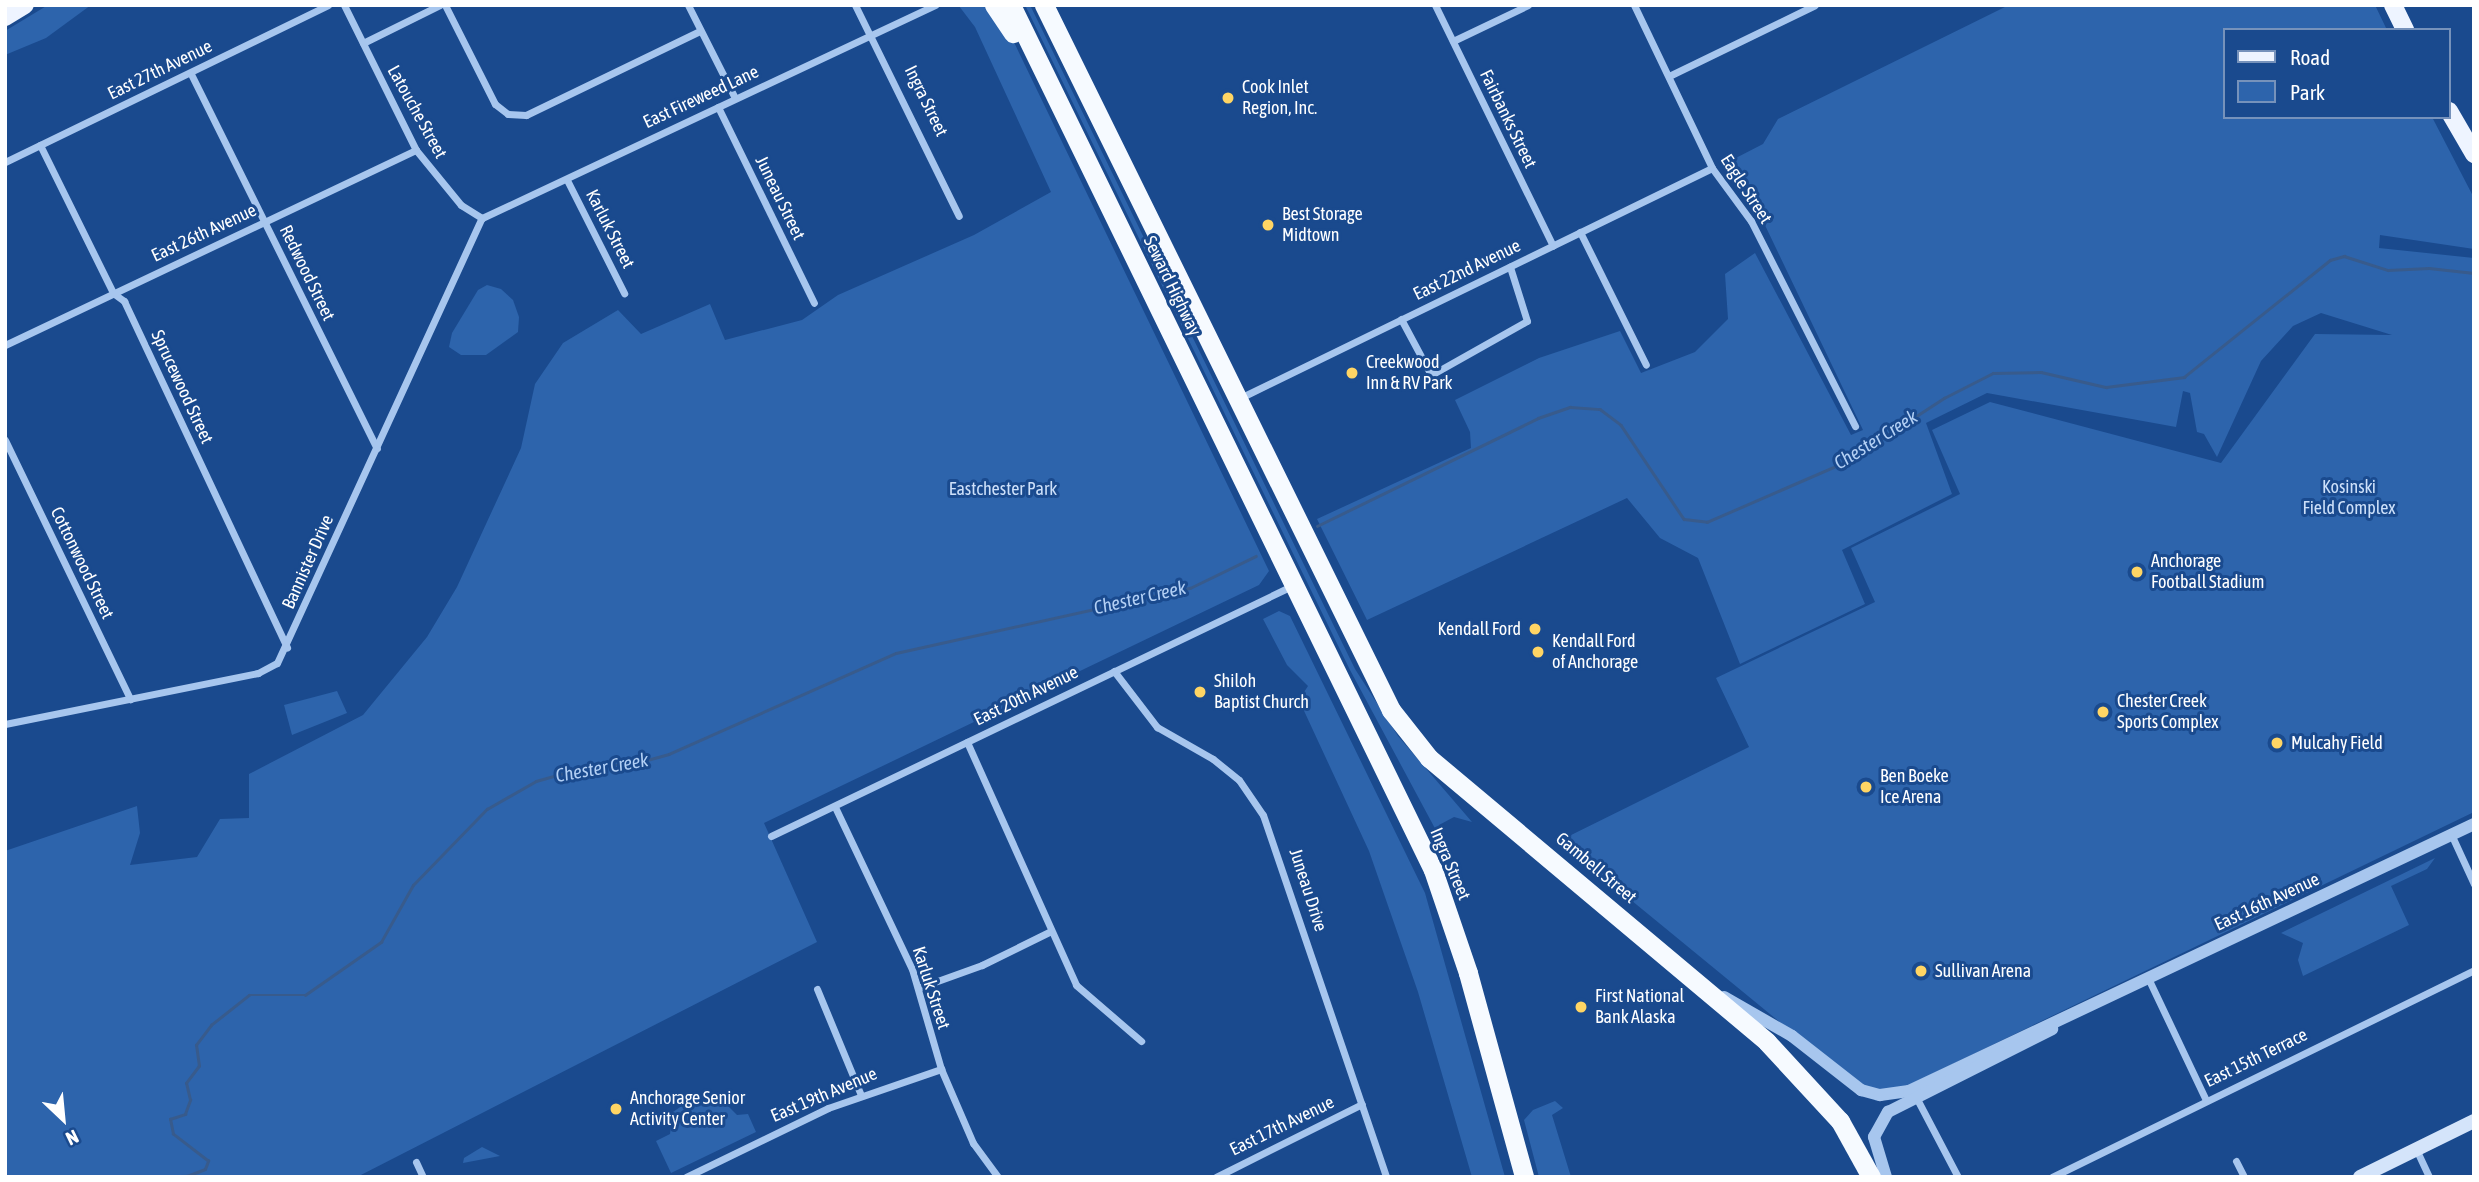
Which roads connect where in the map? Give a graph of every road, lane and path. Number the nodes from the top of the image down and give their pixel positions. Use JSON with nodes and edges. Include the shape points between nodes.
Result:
{"nodes":[{"id":1,"x":25,"y":5,"type":"edge"},
{"id":2,"x":328,"y":5,"type":"edge"},
{"id":3,"x":344,"y":5,"type":"edge"},
{"id":4,"x":442,"y":5,"type":"edge"},
{"id":5,"x":688,"y":5,"type":"edge"},
{"id":6,"x":855,"y":5,"type":"edge"},
{"id":7,"x":935,"y":5,"type":"edge"},
{"id":8,"x":994,"y":5,"type":"edge"},
{"id":9,"x":1011,"y":5,"type":"edge"},
{"id":10,"x":1044,"y":5,"type":"edge"},
{"id":11,"x":1435,"y":5,"type":"edge"},
{"id":12,"x":1528,"y":5,"type":"edge"},
{"id":13,"x":1633,"y":5,"type":"edge"},
{"id":14,"x":1815,"y":5,"type":"edge"},
{"id":15,"x":2393,"y":5,"type":"edge"},
{"id":16,"x":5,"y":17,"type":"edge"},
{"id":17,"x":2404,"y":28,"type":"edge"},
{"id":18,"x":700,"y":31,"type":"junction"},
{"id":19,"x":869,"y":34,"type":"junction"},
{"id":20,"x":1452,"y":41,"type":"junction"},
{"id":21,"x":363,"y":43,"type":"junction"},
{"id":22,"x":191,"y":74,"type":"junction"},
{"id":23,"x":1669,"y":76,"type":"junction"},
{"id":24,"x":1055,"y":95,"type":"junction"},
{"id":25,"x":735,"y":98,"type":"junction"},
{"id":26,"x":718,"y":107,"type":"junction"},
{"id":27,"x":2451,"y":114,"type":"edge"},
{"id":28,"x":40,"y":145,"type":"junction"},
{"id":29,"x":416,"y":150,"type":"junction"},
{"id":30,"x":2474,"y":154,"type":"edge"},
{"id":31,"x":5,"y":162,"type":"edge"},
{"id":32,"x":1712,"y":168,"type":"junction"},
{"id":33,"x":567,"y":180,"type":"junction"},
{"id":34,"x":959,"y":216,"type":"dead end"},
{"id":35,"x":482,"y":218,"type":"junction"},
{"id":36,"x":264,"y":221,"type":"junction"},
{"id":37,"x":1580,"y":232,"type":"junction"},
{"id":38,"x":1553,"y":246,"type":"junction"},
{"id":39,"x":1510,"y":267,"type":"junction"},
{"id":40,"x":113,"y":293,"type":"junction"},
{"id":41,"x":624,"y":293,"type":"dead end"},
{"id":42,"x":814,"y":303,"type":"dead end"},
{"id":43,"x":1401,"y":319,"type":"junction"},
{"id":44,"x":5,"y":345,"type":"edge"},
{"id":45,"x":1646,"y":365,"type":"dead end"},
{"id":46,"x":1236,"y":400,"type":"junction"},
{"id":47,"x":1855,"y":426,"type":"dead end"},
{"id":48,"x":5,"y":440,"type":"edge"},
{"id":49,"x":377,"y":448,"type":"junction"},
{"id":50,"x":1321,"y":572,"type":"joint"},
{"id":51,"x":1295,"y":585,"type":"junction"},
{"id":52,"x":287,"y":648,"type":"junction"},
{"id":53,"x":1114,"y":671,"type":"junction"},
{"id":54,"x":130,"y":699,"type":"junction"},
{"id":55,"x":5,"y":724,"type":"edge"},
{"id":56,"x":967,"y":742,"type":"junction"},
{"id":57,"x":835,"y":807,"type":"junction"},
{"id":58,"x":2474,"y":824,"type":"edge"},
{"id":59,"x":2451,"y":834,"type":"junction"},
{"id":60,"x":771,"y":836,"type":"dead end"},
{"id":61,"x":2474,"y":884,"type":"edge"},
{"id":62,"x":1051,"y":931,"type":"junction"},
{"id":63,"x":2474,"y":970,"type":"edge"},
{"id":64,"x":2148,"y":978,"type":"junction"},
{"id":65,"x":1707,"y":987,"type":"junction"},
{"id":66,"x":918,"y":988,"type":"junction"},
{"id":67,"x":817,"y":989,"type":"dead end"},
{"id":68,"x":2075,"y":1013,"type":"junction"},
{"id":69,"x":1141,"y":1041,"type":"dead end"},
{"id":70,"x":940,"y":1069,"type":"junction"},
{"id":71,"x":861,"y":1095,"type":"junction"},
{"id":72,"x":1917,"y":1099,"type":"junction"},
{"id":73,"x":2206,"y":1100,"type":"junction"},
{"id":74,"x":1362,"y":1104,"type":"junction"},
{"id":75,"x":2474,"y":1121,"type":"edge"},
{"id":76,"x":2416,"y":1149,"type":"junction"},
{"id":77,"x":2236,"y":1161,"type":"dead end"},
{"id":78,"x":416,"y":1162,"type":"dead end"},
{"id":79,"x":423,"y":1177,"type":"edge"},
{"id":80,"x":686,"y":1177,"type":"edge"},
{"id":81,"x":998,"y":1177,"type":"edge"},
{"id":82,"x":1216,"y":1177,"type":"edge"},
{"id":83,"x":1386,"y":1177,"type":"edge"},
{"id":84,"x":1524,"y":1177,"type":"edge"},
{"id":85,"x":1871,"y":1177,"type":"edge"},
{"id":86,"x":1886,"y":1177,"type":"edge"},
{"id":87,"x":1958,"y":1177,"type":"edge"},
{"id":88,"x":2052,"y":1177,"type":"edge"},
{"id":89,"x":2244,"y":1177,"type":"edge"},
{"id":90,"x":2360,"y":1177,"type":"edge"},
{"id":91,"x":2429,"y":1177,"type":"edge"}],
"edges":[{"from":1,"to":16,"type":"main road"},
{"from":2,"to":22,"type":"street","name":"East 27th Avenue"},
{"from":3,"to":21,"type":"street","name":"Latouche Street"},
{"from":4,"to":18,"type":"street","via":[[495,103],[508,114],[526,114]]},
{"from":4,"to":21,"type":"street"},
{"from":5,"to":18,"type":"street"},
{"from":6,"to":19,"type":"street","name":"Ingra Street"},
{"from":7,"to":19,"type":"street","name":"East Fireweed Lane"},
{"from":8,"to":24,"type":"highway"},
{"from":9,"to":24,"type":"highway","name":"Seward Highway"},
{"from":10,"to":46,"type":"highway","name":"Seward Highway"},
{"from":11,"to":20,"type":"street","name":"Fairbanks Street"},
{"from":12,"to":20,"type":"street"},
{"from":13,"to":23,"type":"street","name":"Eagle Street"},
{"from":14,"to":23,"type":"street"},
{"from":15,"to":17,"type":"main road"},
{"from":18,"to":25,"type":"street"},
{"from":19,"to":25,"type":"street","name":"East Fireweed Lane"},
{"from":19,"to":34,"type":"street","name":"Ingra Street"},
{"from":20,"to":38,"type":"street","name":"Fairbanks Street"},
{"from":21,"to":29,"type":"street","name":"Latouche Street"},
{"from":22,"to":28,"type":"street","name":"East 27th Avenue"},
{"from":22,"to":36,"type":"street","name":"Redwood Street"},
{"from":23,"to":32,"type":"street","name":"Eagle Street"},
{"from":24,"to":51,"type":"highway","name":"Seward Highway"},
{"from":25,"to":26,"type":"street","name":"East Fireweed Lane"},
{"from":26,"to":33,"type":"street","name":"East Fireweed Lane"},
{"from":26,"to":42,"type":"street","name":"Juneau Street"},
{"from":27,"to":30,"type":"main road"},
{"from":28,"to":31,"type":"street","name":"East 27th Avenue"},
{"from":28,"to":40,"type":"street","name":"Sprucewood Street"},
{"from":29,"to":35,"type":"street","name":"Latouche Street","via":[[461,205]]},
{"from":29,"to":36,"type":"street","name":"East 26th Avenue"},
{"from":32,"to":37,"type":"street","name":"East 22nd Avenue"},
{"from":32,"to":47,"type":"street","name":"Eagle Street","via":[[1751,221]]},
{"from":33,"to":35,"type":"street","name":"East Fireweed Lane"},
{"from":33,"to":41,"type":"street","name":"Karluk Street"},
{"from":35,"to":49,"type":"street","name":"Bannister Drive"},
{"from":36,"to":40,"type":"street","name":"East 26th Avenue"},
{"from":36,"to":49,"type":"street","name":"Redwood Street"},
{"from":37,"to":38,"type":"street","name":"East 22nd Avenue"},
{"from":37,"to":45,"type":"street"},
{"from":38,"to":39,"type":"street","name":"East 22nd Avenue"},
{"from":39,"to":43,"type":"street","name":"East 22nd Avenue"},
{"from":39,"to":43,"type":"street","via":[[1527,321],[1430,375]]},
{"from":40,"to":44,"type":"street","name":"East 26th Avenue"},
{"from":40,"to":52,"type":"street","name":"Sprucewood Street","via":[[124,301]]},
{"from":43,"to":46,"type":"street","name":"East 22nd Avenue"},
{"from":46,"to":50,"type":"highway","name":"Seward Highway"},
{"from":48,"to":54,"type":"street","name":"Cottonwood Street"},
{"from":49,"to":52,"type":"street","name":"Bannister Drive"},
{"from":50,"to":65,"type":"highway","name":"Gambell Street","via":[[1391,709],[1429,758]]},
{"from":51,"to":53,"type":"street","name":"East 20th Avenue"},
{"from":51,"to":84,"type":"highway","name":"Ingra Street","via":[[1433,870],[1468,973]]},
{"from":52,"to":54,"type":"street","name":"Bannister Drive","via":[[276,663],[258,673]]},
{"from":53,"to":56,"type":"street","name":"East 20th Avenue"},
{"from":53,"to":74,"type":"street","name":"Juneau Drive","via":[[1157,727],[1213,759],[1239,780],[1264,815]]},
{"from":54,"to":55,"type":"street","name":"Bannister Drive"},
{"from":56,"to":57,"type":"street","name":"East 20th Avenue"},
{"from":56,"to":62,"type":"street"},
{"from":57,"to":60,"type":"street","name":"East 20th Avenue"},
{"from":57,"to":66,"type":"street","name":"Karluk Street"},
{"from":58,"to":59,"type":"street","name":"East 16th Avenue"},
{"from":59,"to":61,"type":"street"},
{"from":59,"to":64,"type":"street","name":"East 16th Avenue"},
{"from":62,"to":66,"type":"street","via":[[982,965]]},
{"from":62,"to":69,"type":"street","via":[[1076,985]]},
{"from":63,"to":73,"type":"street","name":"East 15th Terrace"},
{"from":64,"to":68,"type":"street","name":"East 16th Avenue"},
{"from":64,"to":73,"type":"street"},
{"from":65,"to":68,"type":"street","name":"East 16th Avenue","via":[[1792,1036],[1861,1090],[1880,1095],[1909,1091]]},
{"from":65,"to":85,"type":"highway","name":"Gambell Street","via":[[1806,1081],[1840,1121]]},
{"from":66,"to":70,"type":"street","name":"Karluk Street"},
{"from":67,"to":71,"type":"street"},
{"from":68,"to":72,"type":"street","name":"East 16th Avenue","via":[[2034,1041]]},
{"from":70,"to":71,"type":"street","name":"East 19th Avenue"},
{"from":70,"to":81,"type":"street","name":"Karluk Street","via":[[973,1143]]},
{"from":71,"to":80,"type":"street","name":"East 19th Avenue"},
{"from":72,"to":86,"type":"street","name":"East 16th Avenue","via":[[1888,1112],[1878,1125],[1875,1148]]},
{"from":72,"to":87,"type":"street"},
{"from":73,"to":88,"type":"street","name":"East 15th Terrace"},
{"from":74,"to":82,"type":"street","name":"East 17th Avenue"},
{"from":74,"to":83,"type":"street","name":"Juneau Drive"},
{"from":75,"to":76,"type":"main road"},
{"from":76,"to":90,"type":"main road"},
{"from":76,"to":91,"type":"street"},
{"from":77,"to":89,"type":"street"},
{"from":78,"to":79,"type":"street"}]}
